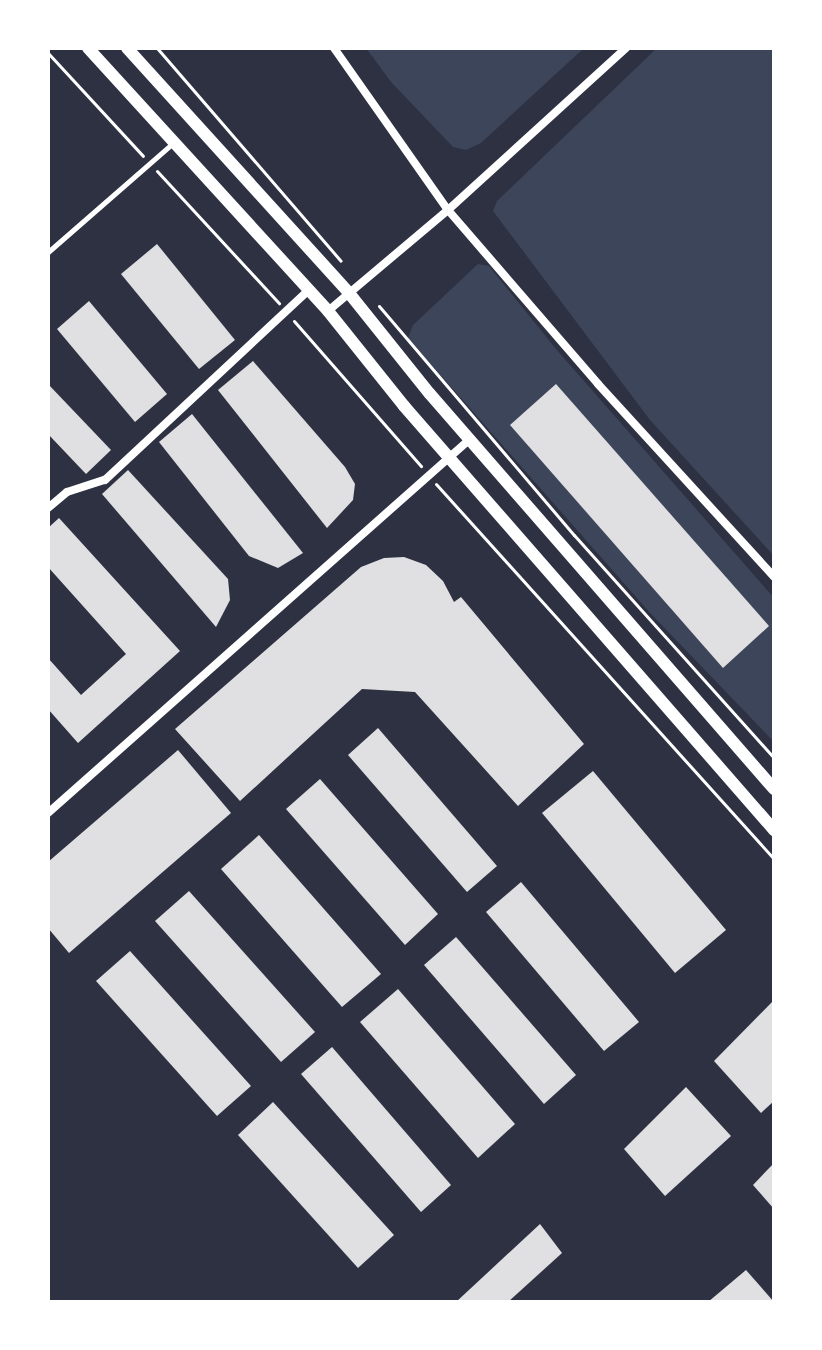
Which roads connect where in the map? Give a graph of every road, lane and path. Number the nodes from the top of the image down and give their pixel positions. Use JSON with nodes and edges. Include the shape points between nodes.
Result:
{"nodes":[{"id":1,"x":88,"y":48,"type":"edge"},
{"id":2,"x":127,"y":48,"type":"edge"},
{"id":3,"x":157,"y":48,"type":"edge"},
{"id":4,"x":334,"y":48,"type":"edge"},
{"id":5,"x":626,"y":48,"type":"edge"},
{"id":6,"x":48,"y":53,"type":"edge"},
{"id":7,"x":174,"y":142,"type":"junction"},
{"id":8,"x":150,"y":163,"type":"junction"},
{"id":9,"x":448,"y":210,"type":"junction"},
{"id":10,"x":48,"y":252,"type":"edge"},
{"id":11,"x":360,"y":283,"type":"junction"},
{"id":12,"x":309,"y":290,"type":"junction"},
{"id":13,"x":349,"y":293,"type":"junction"},
{"id":14,"x":286,"y":311,"type":"junction"},
{"id":15,"x":328,"y":311,"type":"junction"},
{"id":16,"x":470,"y":439,"type":"junction"},
{"id":17,"x":450,"y":458,"type":"junction"},
{"id":18,"x":430,"y":477,"type":"junction"},
{"id":19,"x":48,"y":508,"type":"edge"},
{"id":20,"x":774,"y":577,"type":"edge"},
{"id":21,"x":774,"y":758,"type":"edge"},
{"id":22,"x":774,"y":789,"type":"edge"},
{"id":23,"x":48,"y":813,"type":"edge"},
{"id":24,"x":774,"y":830,"type":"edge"},
{"id":25,"x":774,"y":859,"type":"edge"}],
"edges":[{"from":1,"to":7,"type":"main road"},
{"from":2,"to":13,"type":"main road"},
{"from":3,"to":11,"type":"path"},
{"from":4,"to":9,"type":"street"},
{"from":5,"to":9,"type":"street"},
{"from":6,"to":8,"type":"path"},
{"from":7,"to":8,"type":"lane"},
{"from":7,"to":12,"type":"main road"},
{"from":8,"to":10,"type":"lane"},
{"from":8,"to":14,"type":"path"},
{"from":9,"to":11,"type":"street"},
{"from":9,"to":20,"type":"street"},
{"from":11,"to":13,"type":"street"},
{"from":11,"to":21,"type":"path","via":[[574,535]]},
{"from":12,"to":14,"type":"street"},
{"from":12,"to":15,"type":"main road"},
{"from":13,"to":15,"type":"street"},
{"from":13,"to":16,"type":"main road"},
{"from":14,"to":18,"type":"path"},
{"from":14,"to":19,"type":"street","via":[[105,480],[67,492]]},
{"from":15,"to":17,"type":"main road"},
{"from":16,"to":17,"type":"street"},
{"from":16,"to":22,"type":"main road"},
{"from":17,"to":18,"type":"street"},
{"from":17,"to":24,"type":"main road"},
{"from":18,"to":23,"type":"street"},
{"from":18,"to":25,"type":"path"}]}
